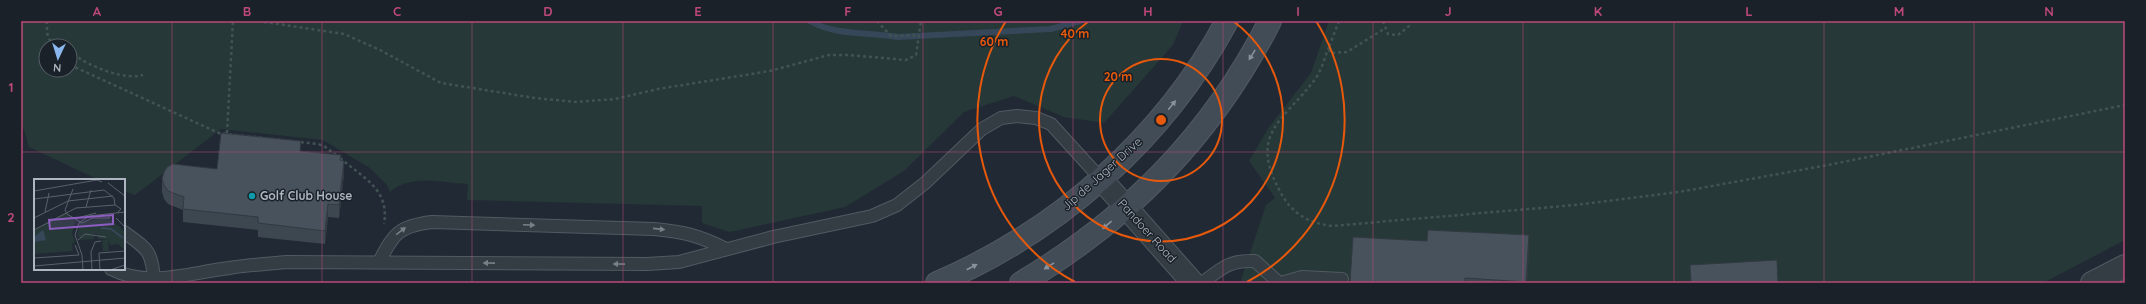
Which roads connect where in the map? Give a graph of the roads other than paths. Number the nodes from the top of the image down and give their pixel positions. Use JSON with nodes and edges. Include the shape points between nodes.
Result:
{"nodes":[{"id":1,"x":1227,"y":21,"type":"edge"},
{"id":2,"x":1270,"y":21,"type":"edge"},
{"id":3,"x":1101,"y":179,"type":"junction"},
{"id":4,"x":1126,"y":208,"type":"junction"},
{"id":5,"x":125,"y":233,"type":"edge"},
{"id":6,"x":726,"y":249,"type":"junction"},
{"id":7,"x":379,"y":262,"type":"junction"},
{"id":8,"x":2125,"y":266,"type":"edge"},
{"id":9,"x":114,"y":270,"type":"edge"},
{"id":10,"x":1342,"y":279,"type":"dead end"},
{"id":11,"x":154,"y":280,"type":"junction"},
{"id":12,"x":937,"y":283,"type":"edge"},
{"id":13,"x":1021,"y":283,"type":"edge"},
{"id":14,"x":1193,"y":283,"type":"edge"},
{"id":15,"x":1202,"y":283,"type":"edge"},
{"id":16,"x":1280,"y":283,"type":"edge"},
{"id":17,"x":2092,"y":283,"type":"edge"}],
"edges":[{"from":3,"to":1,"type":"main road","name":"Jip de Jager Drive","one_way":true,"via":[[1137,144],[1177,98],[1203,62]]},
{"from":2,"to":4,"type":"main road","one_way":true,"via":[[1256,49],[1210,118],[1166,170]]},
{"from":3,"to":4,"type":"street","name":"Pandoer Road"},
{"from":3,"to":6,"type":"lane","via":[[1051,124],[1036,118],[1001,118],[982,129],[925,184],[897,205],[872,216],[773,236]]},
{"from":12,"to":3,"type":"main road","name":"Jip de Jager Drive","one_way":true,"via":[[967,270],[1022,239]]},
{"from":4,"to":13,"type":"main road","one_way":true,"via":[[1076,249]]},
{"from":4,"to":14,"type":"street","name":"Pandoer Road"},
{"from":5,"to":11,"type":"lane","via":[[149,252],[153,260]]},
{"from":6,"to":7,"type":"lane","one_way":true,"via":[[679,262],[647,264]]},
{"from":7,"to":6,"type":"lane","one_way":true,"via":[[389,242],[398,233],[408,226],[432,222],[654,228],[687,232]]},
{"from":7,"to":11,"type":"lane","via":[[287,262]]},
{"from":8,"to":17,"type":"street"},
{"from":9,"to":11,"type":"lane","via":[[139,279]]},
{"from":10,"to":16,"type":"lane","via":[[1302,277]]},
{"from":15,"to":16,"type":"lane","via":[[1238,260],[1255,261]]}]}
